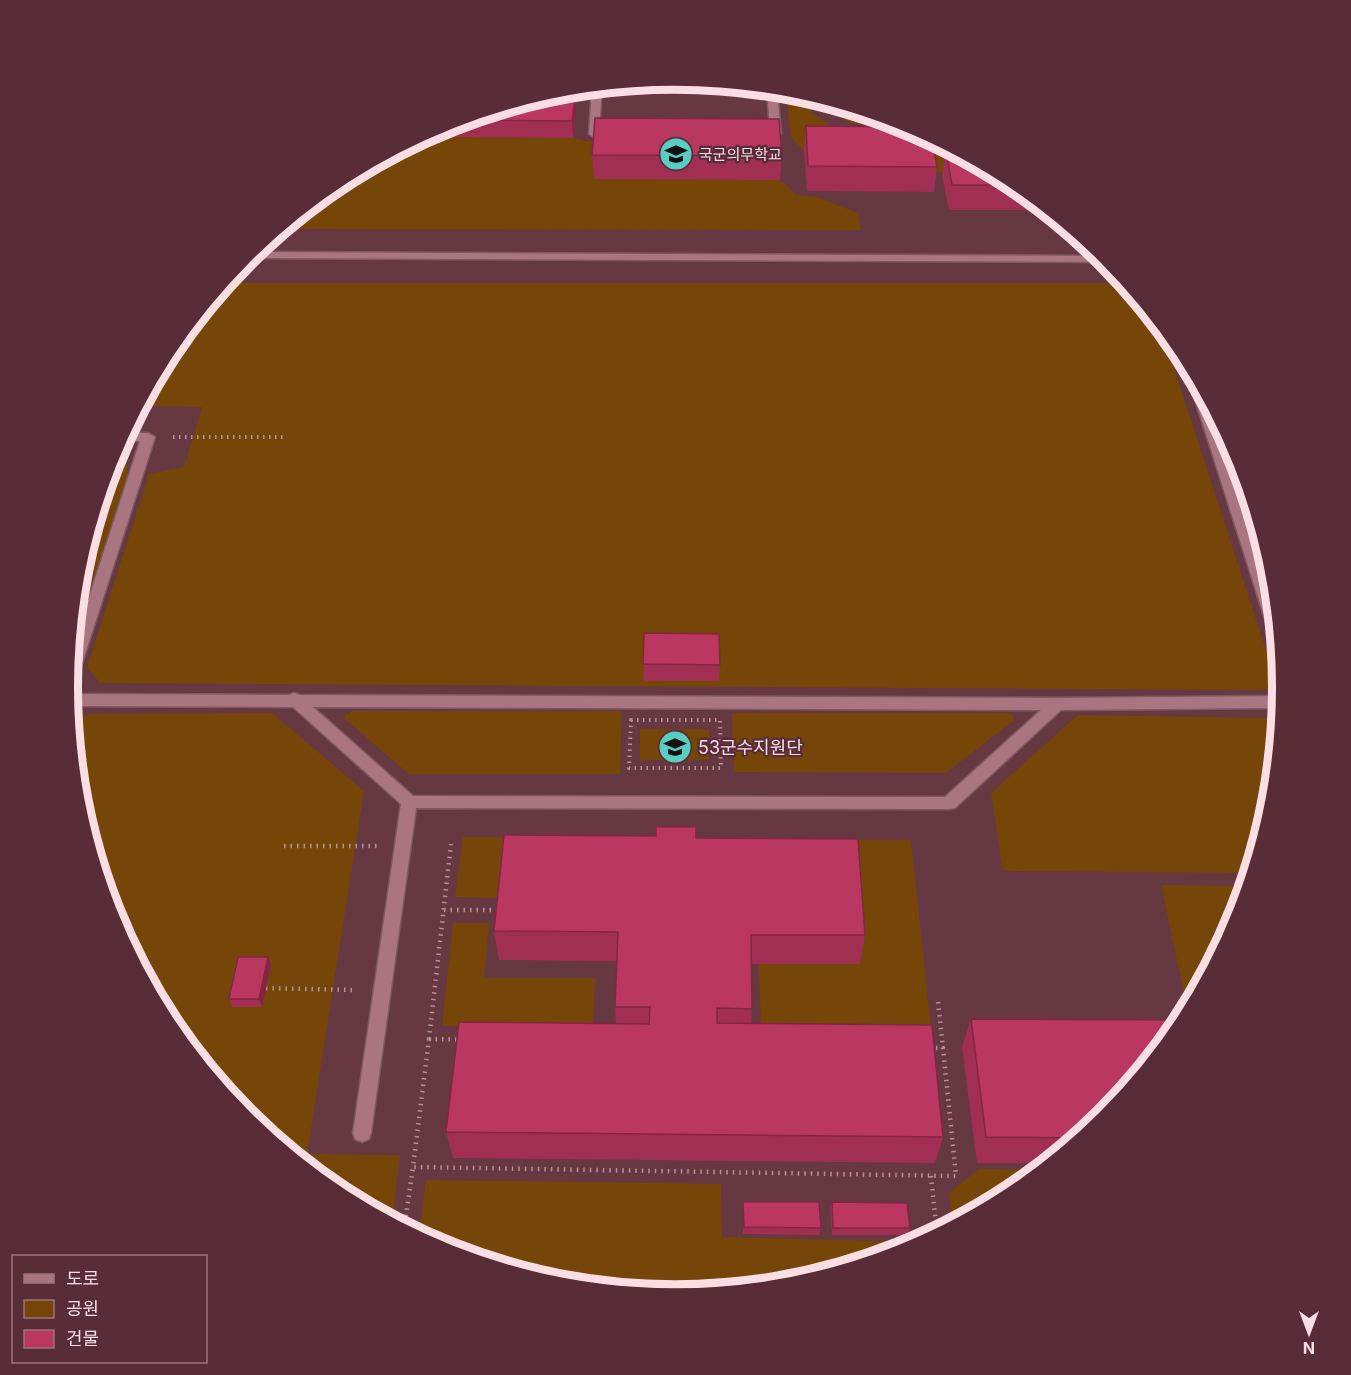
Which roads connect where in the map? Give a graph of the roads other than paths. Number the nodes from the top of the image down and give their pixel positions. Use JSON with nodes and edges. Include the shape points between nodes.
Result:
{"nodes":[{"id":1,"x":596,"y":95,"type":"edge"},
{"id":2,"x":773,"y":98,"type":"edge"},
{"id":3,"x":628,"y":134,"type":"edge"},
{"id":4,"x":764,"y":134,"type":"edge"},
{"id":5,"x":264,"y":255,"type":"edge"},
{"id":6,"x":1089,"y":257,"type":"edge"},
{"id":7,"x":1205,"y":412,"type":"edge"},
{"id":8,"x":133,"y":437,"type":"edge"},
{"id":9,"x":1267,"y":604,"type":"edge"},
{"id":10,"x":79,"y":651,"type":"edge"},
{"id":11,"x":294,"y":699,"type":"junction"},
{"id":12,"x":78,"y":700,"type":"edge"},
{"id":13,"x":1273,"y":702,"type":"edge"},
{"id":14,"x":1058,"y":704,"type":"junction"},
{"id":15,"x":409,"y":802,"type":"junction"},
{"id":16,"x":362,"y":1133,"type":"dead end"}],
"edges":[{"from":1,"to":3,"type":"street","via":[[594,134]]},
{"from":2,"to":4,"type":"street","via":[[776,134]]},
{"from":5,"to":6,"type":"street"},
{"from":7,"to":9,"type":"street"},
{"from":8,"to":10,"type":"street","via":[[148,437]]},
{"from":11,"to":12,"type":"street"},
{"from":11,"to":14,"type":"street"},
{"from":11,"to":15,"type":"street"},
{"from":13,"to":14,"type":"street"},
{"from":14,"to":15,"type":"street","via":[[950,802]]},
{"from":15,"to":16,"type":"street"}]}
